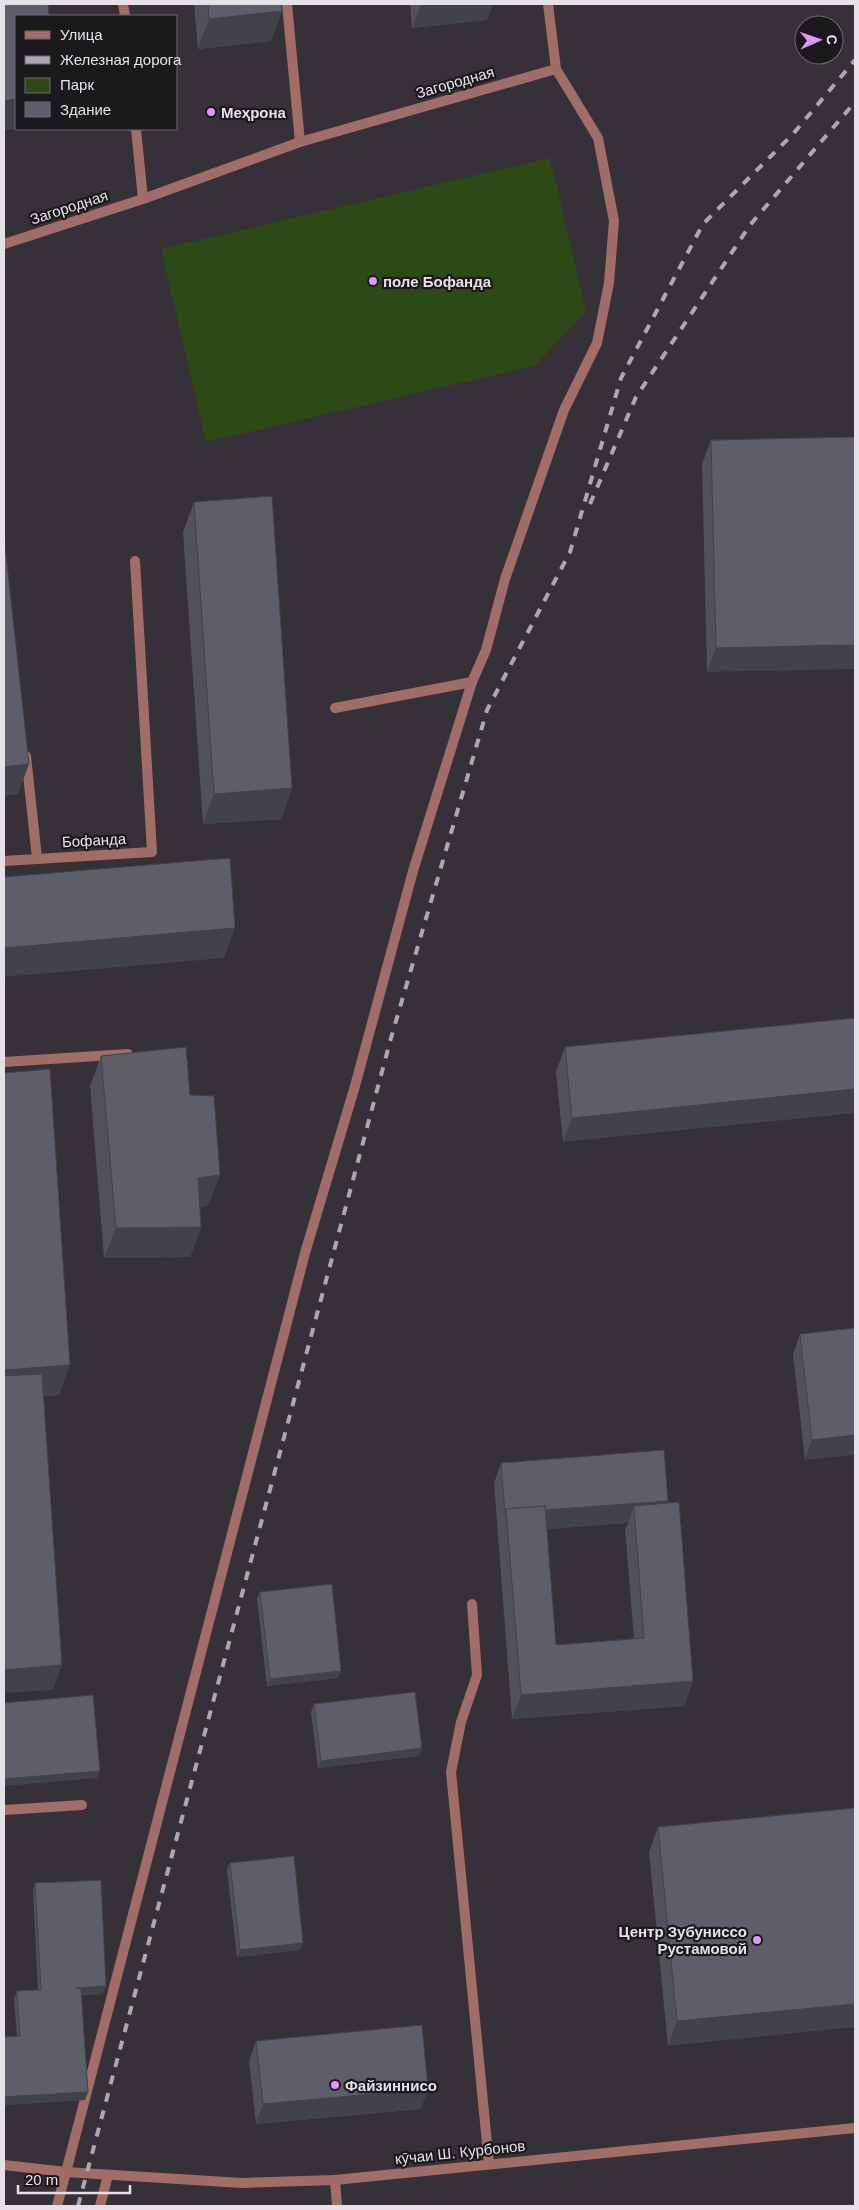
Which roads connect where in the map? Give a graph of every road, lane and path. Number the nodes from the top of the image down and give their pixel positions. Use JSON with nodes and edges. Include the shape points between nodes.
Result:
{"nodes":[{"id":1,"x":287,"y":4,"type":"edge"},
{"id":2,"x":548,"y":4,"type":"edge"},
{"id":3,"x":556,"y":69,"type":"junction"},
{"id":4,"x":136,"y":130,"type":"edge"},
{"id":5,"x":300,"y":142,"type":"junction"},
{"id":6,"x":143,"y":199,"type":"junction"},
{"id":7,"x":4,"y":244,"type":"edge"},
{"id":8,"x":135,"y":561,"type":"dead end"},
{"id":9,"x":472,"y":682,"type":"junction"},
{"id":10,"x":335,"y":708,"type":"dead end"},
{"id":11,"x":24,"y":742,"type":"edge"},
{"id":12,"x":37,"y":858,"type":"junction"},
{"id":13,"x":4,"y":861,"type":"edge"},
{"id":14,"x":138,"y":1053,"type":"edge"},
{"id":15,"x":4,"y":1062,"type":"edge"},
{"id":16,"x":472,"y":1604,"type":"dead end"},
{"id":17,"x":82,"y":1805,"type":"dead end"},
{"id":18,"x":4,"y":1810,"type":"edge"},
{"id":19,"x":855,"y":2128,"type":"edge"},
{"id":20,"x":489,"y":2164,"type":"junction"},
{"id":21,"x":4,"y":2165,"type":"edge"},
{"id":22,"x":66,"y":2172,"type":"junction"},
{"id":23,"x":108,"y":2174,"type":"junction"},
{"id":24,"x":335,"y":2180,"type":"junction"},
{"id":25,"x":57,"y":2206,"type":"edge"},
{"id":26,"x":100,"y":2206,"type":"edge"},
{"id":27,"x":337,"y":2206,"type":"edge"}],
"edges":[{"from":1,"to":5,"type":"street"},
{"from":2,"to":3,"type":"street"},
{"from":3,"to":5,"type":"street","name":"Загородная"},
{"from":3,"to":9,"type":"street","via":[[598,138],[614,221],[609,283],[597,343],[564,410],[505,579],[486,650]]},
{"from":4,"to":6,"type":"street"},
{"from":5,"to":6,"type":"street","name":"Загородная"},
{"from":6,"to":7,"type":"street","name":"Загородная"},
{"from":8,"to":12,"type":"street","name":"Бофанда","via":[[152,852]]},
{"from":9,"to":10,"type":"street"},
{"from":9,"to":22,"type":"street","via":[[413,871],[355,1086],[305,1253]]},
{"from":11,"to":12,"type":"street"},
{"from":12,"to":13,"type":"street","name":"Бофанда"},
{"from":14,"to":15,"type":"street"},
{"from":16,"to":20,"type":"street","via":[[477,1675],[461,1722],[451,1772]]},
{"from":17,"to":18,"type":"street"},
{"from":19,"to":20,"type":"street","name":"кӯчаи Ш. Курбонов"},
{"from":20,"to":24,"type":"street","name":"кӯчаи Ш. Курбонов"},
{"from":21,"to":22,"type":"street","name":"кӯчаи Ш. Курбонов"},
{"from":22,"to":23,"type":"street","name":"кӯчаи Ш. Курбонов"},
{"from":22,"to":25,"type":"street"},
{"from":23,"to":24,"type":"street","name":"кӯчаи Ш. Курбонов","via":[[242,2183]]},
{"from":23,"to":26,"type":"street"},
{"from":24,"to":27,"type":"street"}]}
